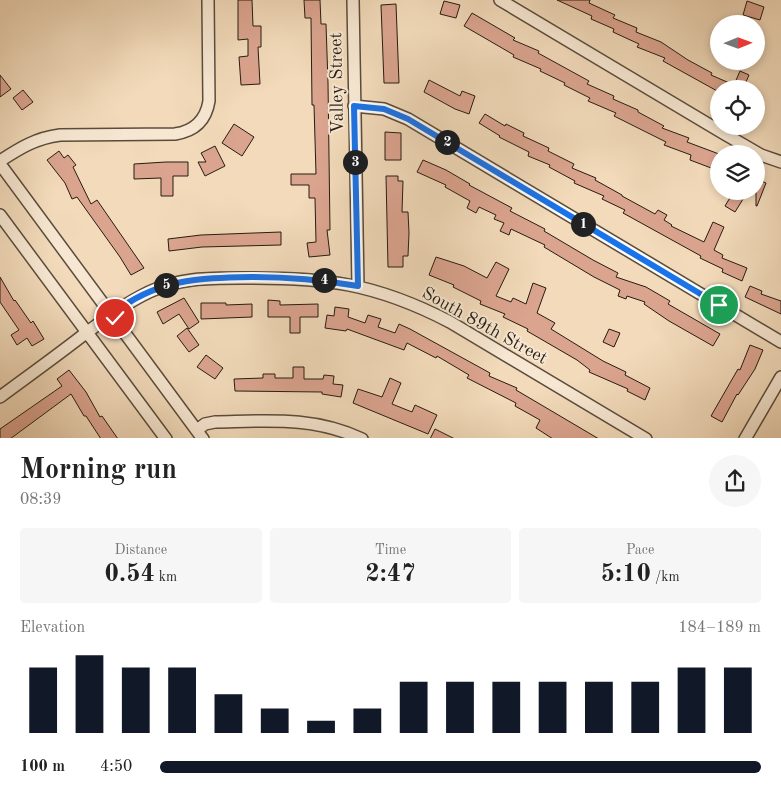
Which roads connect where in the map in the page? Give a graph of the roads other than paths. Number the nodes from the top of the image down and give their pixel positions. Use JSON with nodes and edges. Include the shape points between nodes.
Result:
{"nodes":[{"id":1,"x":208,"y":0,"type":"edge"},
{"id":2,"x":353,"y":0,"type":"edge"},
{"id":3,"x":500,"y":0,"type":"edge"},
{"id":4,"x":354,"y":106,"type":"junction"},
{"id":5,"x":781,"y":162,"type":"edge"},
{"id":6,"x":0,"y":163,"type":"edge"},
{"id":7,"x":0,"y":214,"type":"edge"},
{"id":8,"x":358,"y":286,"type":"junction"},
{"id":9,"x":112,"y":314,"type":"junction"},
{"id":10,"x":88,"y":332,"type":"junction"},
{"id":11,"x":781,"y":342,"type":"edge"},
{"id":12,"x":781,"y":377,"type":"edge"},
{"id":13,"x":0,"y":397,"type":"edge"},
{"id":14,"x":200,"y":434,"type":"edge"},
{"id":15,"x":166,"y":438,"type":"edge"},
{"id":16,"x":362,"y":438,"type":"edge"},
{"id":17,"x":646,"y":438,"type":"edge"},
{"id":18,"x":745,"y":438,"type":"edge"}],
"edges":[{"from":1,"to":6,"type":"street","via":[[210,101],[202,120],[188,131],[45,137],[26,145]]},
{"from":2,"to":4,"type":"street","name":"Valley Street"},
{"from":3,"to":5,"type":"street","via":[[761,155]]},
{"from":4,"to":8,"type":"street","name":"Valley Street"},
{"from":4,"to":11,"type":"street","via":[[384,109],[408,119]]},
{"from":6,"to":9,"type":"street"},
{"from":7,"to":10,"type":"street"},
{"from":8,"to":9,"type":"street","name":"South 89th Street","via":[[293,277],[191,279],[149,292]]},
{"from":8,"to":17,"type":"street","name":"South 89th Street","via":[[401,298],[450,322]]},
{"from":9,"to":10,"type":"street","name":"South 89th Street"},
{"from":9,"to":14,"type":"street"},
{"from":10,"to":13,"type":"street","name":"South 89th Street"},
{"from":10,"to":15,"type":"street"},
{"from":12,"to":18,"type":"street"},
{"from":14,"to":16,"type":"street","via":[[206,424],[215,422],[292,420],[326,425]]}]}
